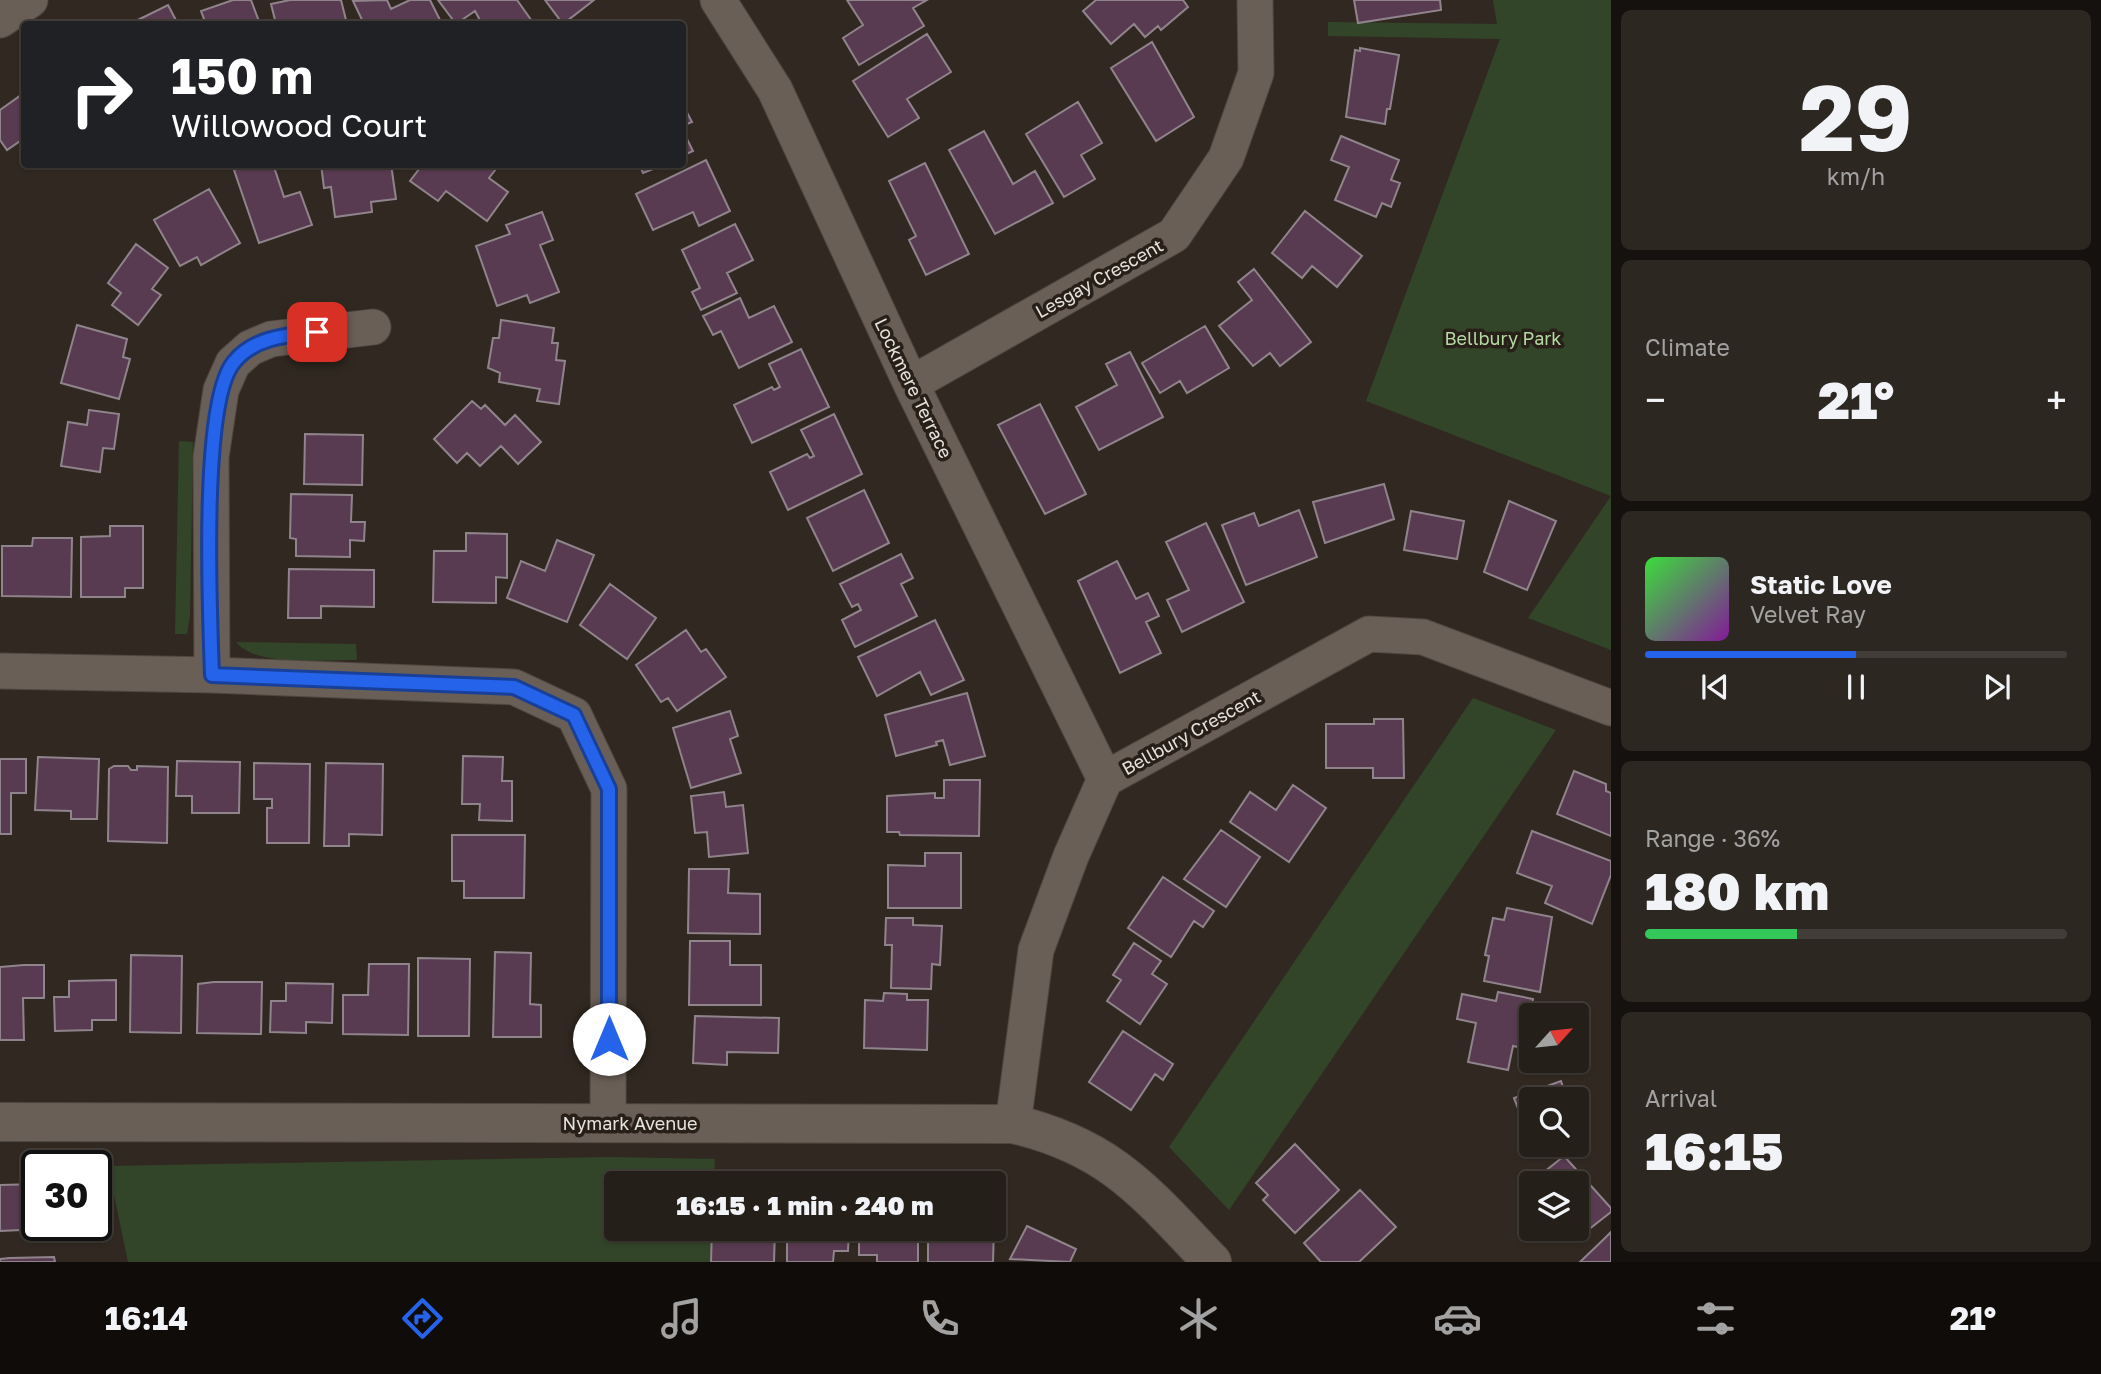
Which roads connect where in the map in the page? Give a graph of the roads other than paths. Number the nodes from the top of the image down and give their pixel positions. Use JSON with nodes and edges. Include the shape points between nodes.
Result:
{"nodes":[{"id":1,"x":30,"y":0,"type":"edge"},
{"id":2,"x":718,"y":0,"type":"edge"},
{"id":3,"x":1255,"y":0,"type":"edge"},
{"id":4,"x":0,"y":20,"type":"edge"},
{"id":5,"x":373,"y":327,"type":"dead end"},
{"id":6,"x":911,"y":384,"type":"junction"},
{"id":7,"x":0,"y":671,"type":"edge"},
{"id":8,"x":212,"y":675,"type":"junction"},
{"id":9,"x":1611,"y":708,"type":"edge"},
{"id":10,"x":1105,"y":779,"type":"junction"},
{"id":11,"x":0,"y":1122,"type":"edge"},
{"id":12,"x":608,"y":1123,"type":"junction"},
{"id":13,"x":1013,"y":1124,"type":"junction"},
{"id":14,"x":1212,"y":1262,"type":"edge"}],
"edges":[{"from":1,"to":4,"type":"street"},
{"from":2,"to":6,"type":"street","name":"Lockmere Terrace","via":[[775,90]]},
{"from":3,"to":6,"type":"street","name":"Lesgay Crescent","via":[[1256,73],[1226,158],[1174,235]]},
{"from":5,"to":8,"type":"street","via":[[271,338],[233,363],[221,390],[211,457]]},
{"from":6,"to":10,"type":"street","name":"Lockmere Terrace"},
{"from":7,"to":8,"type":"street"},
{"from":8,"to":12,"type":"street","via":[[514,687],[574,715],[609,789]]},
{"from":9,"to":10,"type":"street","name":"Bellbury Crescent","via":[[1423,637],[1370,634]]},
{"from":10,"to":13,"type":"street","name":"Bellbury Crescent","via":[[1036,950]]},
{"from":11,"to":12,"type":"street","name":"Nymark Avenue"},
{"from":12,"to":13,"type":"street","name":"Nymark Avenue"},
{"from":13,"to":14,"type":"street","name":"Nymark Avenue","via":[[1077,1144],[1112,1163]]}]}
